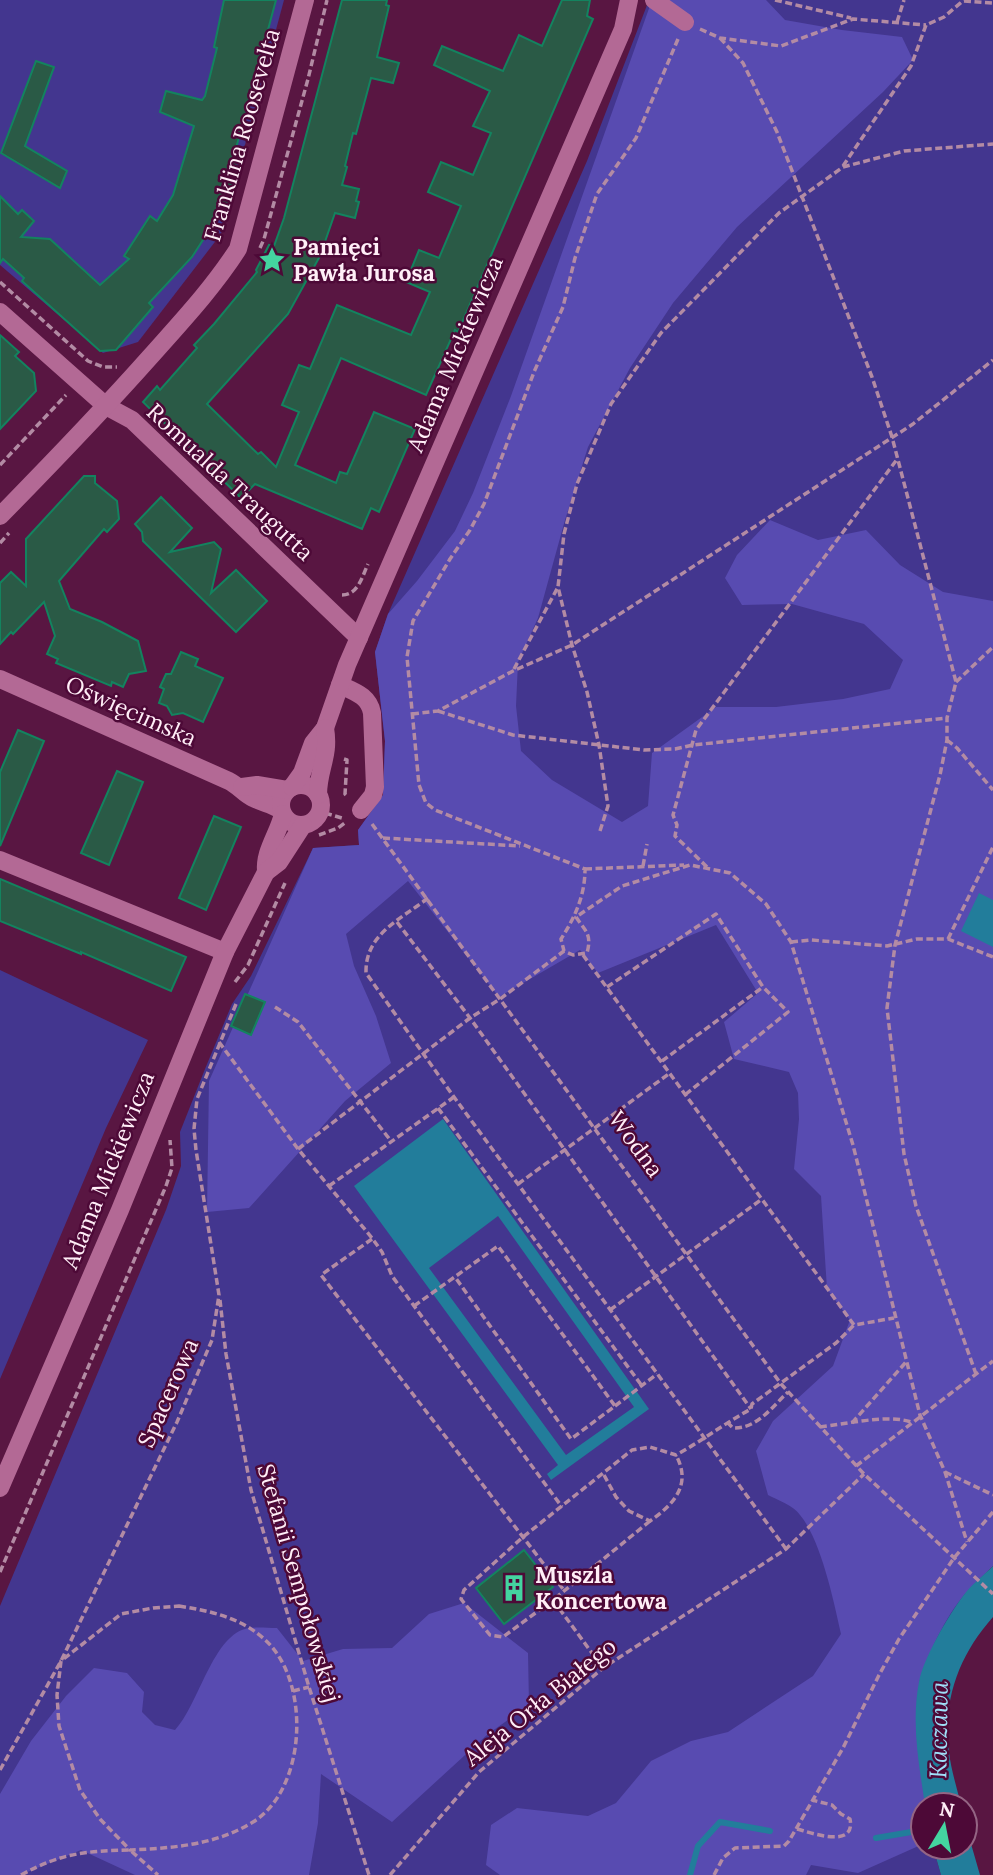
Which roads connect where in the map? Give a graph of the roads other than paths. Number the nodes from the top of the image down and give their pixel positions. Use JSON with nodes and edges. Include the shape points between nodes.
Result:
{"nodes":[{"id":1,"x":305,"y":0,"type":"edge"},
{"id":2,"x":629,"y":0,"type":"edge"},
{"id":3,"x":654,"y":0,"type":"edge"},
{"id":4,"x":685,"y":22,"type":"road end"},
{"id":5,"x":0,"y":313,"type":"edge"},
{"id":6,"x":106,"y":406,"type":"junction"},
{"id":7,"x":0,"y":516,"type":"edge"},
{"id":8,"x":359,"y":638,"type":"junction"},
{"id":9,"x":0,"y":679,"type":"edge"},
{"id":10,"x":340,"y":685,"type":"junction"},
{"id":11,"x":325,"y":728,"type":"junction"},
{"id":12,"x":242,"y":787,"type":"junction"},
{"id":13,"x":290,"y":789,"type":"junction"},
{"id":14,"x":318,"y":795,"type":"junction"},
{"id":15,"x":282,"y":812,"type":"junction"},
{"id":16,"x":355,"y":815,"type":"road end"},
{"id":17,"x":309,"y":831,"type":"junction"},
{"id":18,"x":0,"y":860,"type":"edge"},
{"id":19,"x":265,"y":873,"type":"junction"},
{"id":20,"x":225,"y":952,"type":"junction"},
{"id":21,"x":0,"y":1488,"type":"edge"}],
"edges":[{"from":1,"to":6,"type":"street","name":"Franklina Roosevelta","via":[[238,249],[218,279]]},
{"from":2,"to":8,"type":"street","name":"Adama Mickiewicza","via":[[623,29]]},
{"from":3,"to":4,"type":"street"},
{"from":5,"to":6,"type":"street","name":"Romualda Traugutta"},
{"from":6,"to":7,"type":"street","name":"Franklina Roosevelta"},
{"from":6,"to":8,"type":"street","name":"Romualda Traugutta","via":[[132,421]]},
{"from":8,"to":10,"type":"street","name":"Adama Mickiewicza"},
{"from":9,"to":12,"type":"street","name":"Oświęcimska"},
{"from":10,"to":11,"type":"street","name":"Adama Mickiewicza"},
{"from":10,"to":16,"type":"street","via":[[366,698],[372,713],[375,787]]},
{"from":11,"to":13,"type":"street","name":"Adama Mickiewicza"},
{"from":11,"to":14,"type":"street","name":"Adama Mickiewicza","via":[[327,752]]},
{"from":12,"to":13,"type":"street","name":"Oświęcimska"},
{"from":12,"to":15,"type":"street","name":"Oświęcimska"},
{"from":13,"to":14,"type":"street","via":[[306,786]]},
{"from":13,"to":15,"type":"street","via":[[281,800]]},
{"from":14,"to":17,"type":"street","via":[[321,803]]},
{"from":15,"to":17,"type":"street","via":[[289,822]]},
{"from":15,"to":19,"type":"street","name":"Adama Mickiewicza","via":[[266,854]]},
{"from":17,"to":19,"type":"street","name":"Adama Mickiewicza"},
{"from":18,"to":20,"type":"street"},
{"from":19,"to":20,"type":"street","name":"Adama Mickiewicza"},
{"from":20,"to":21,"type":"street","name":"Adama Mickiewicza"}]}
